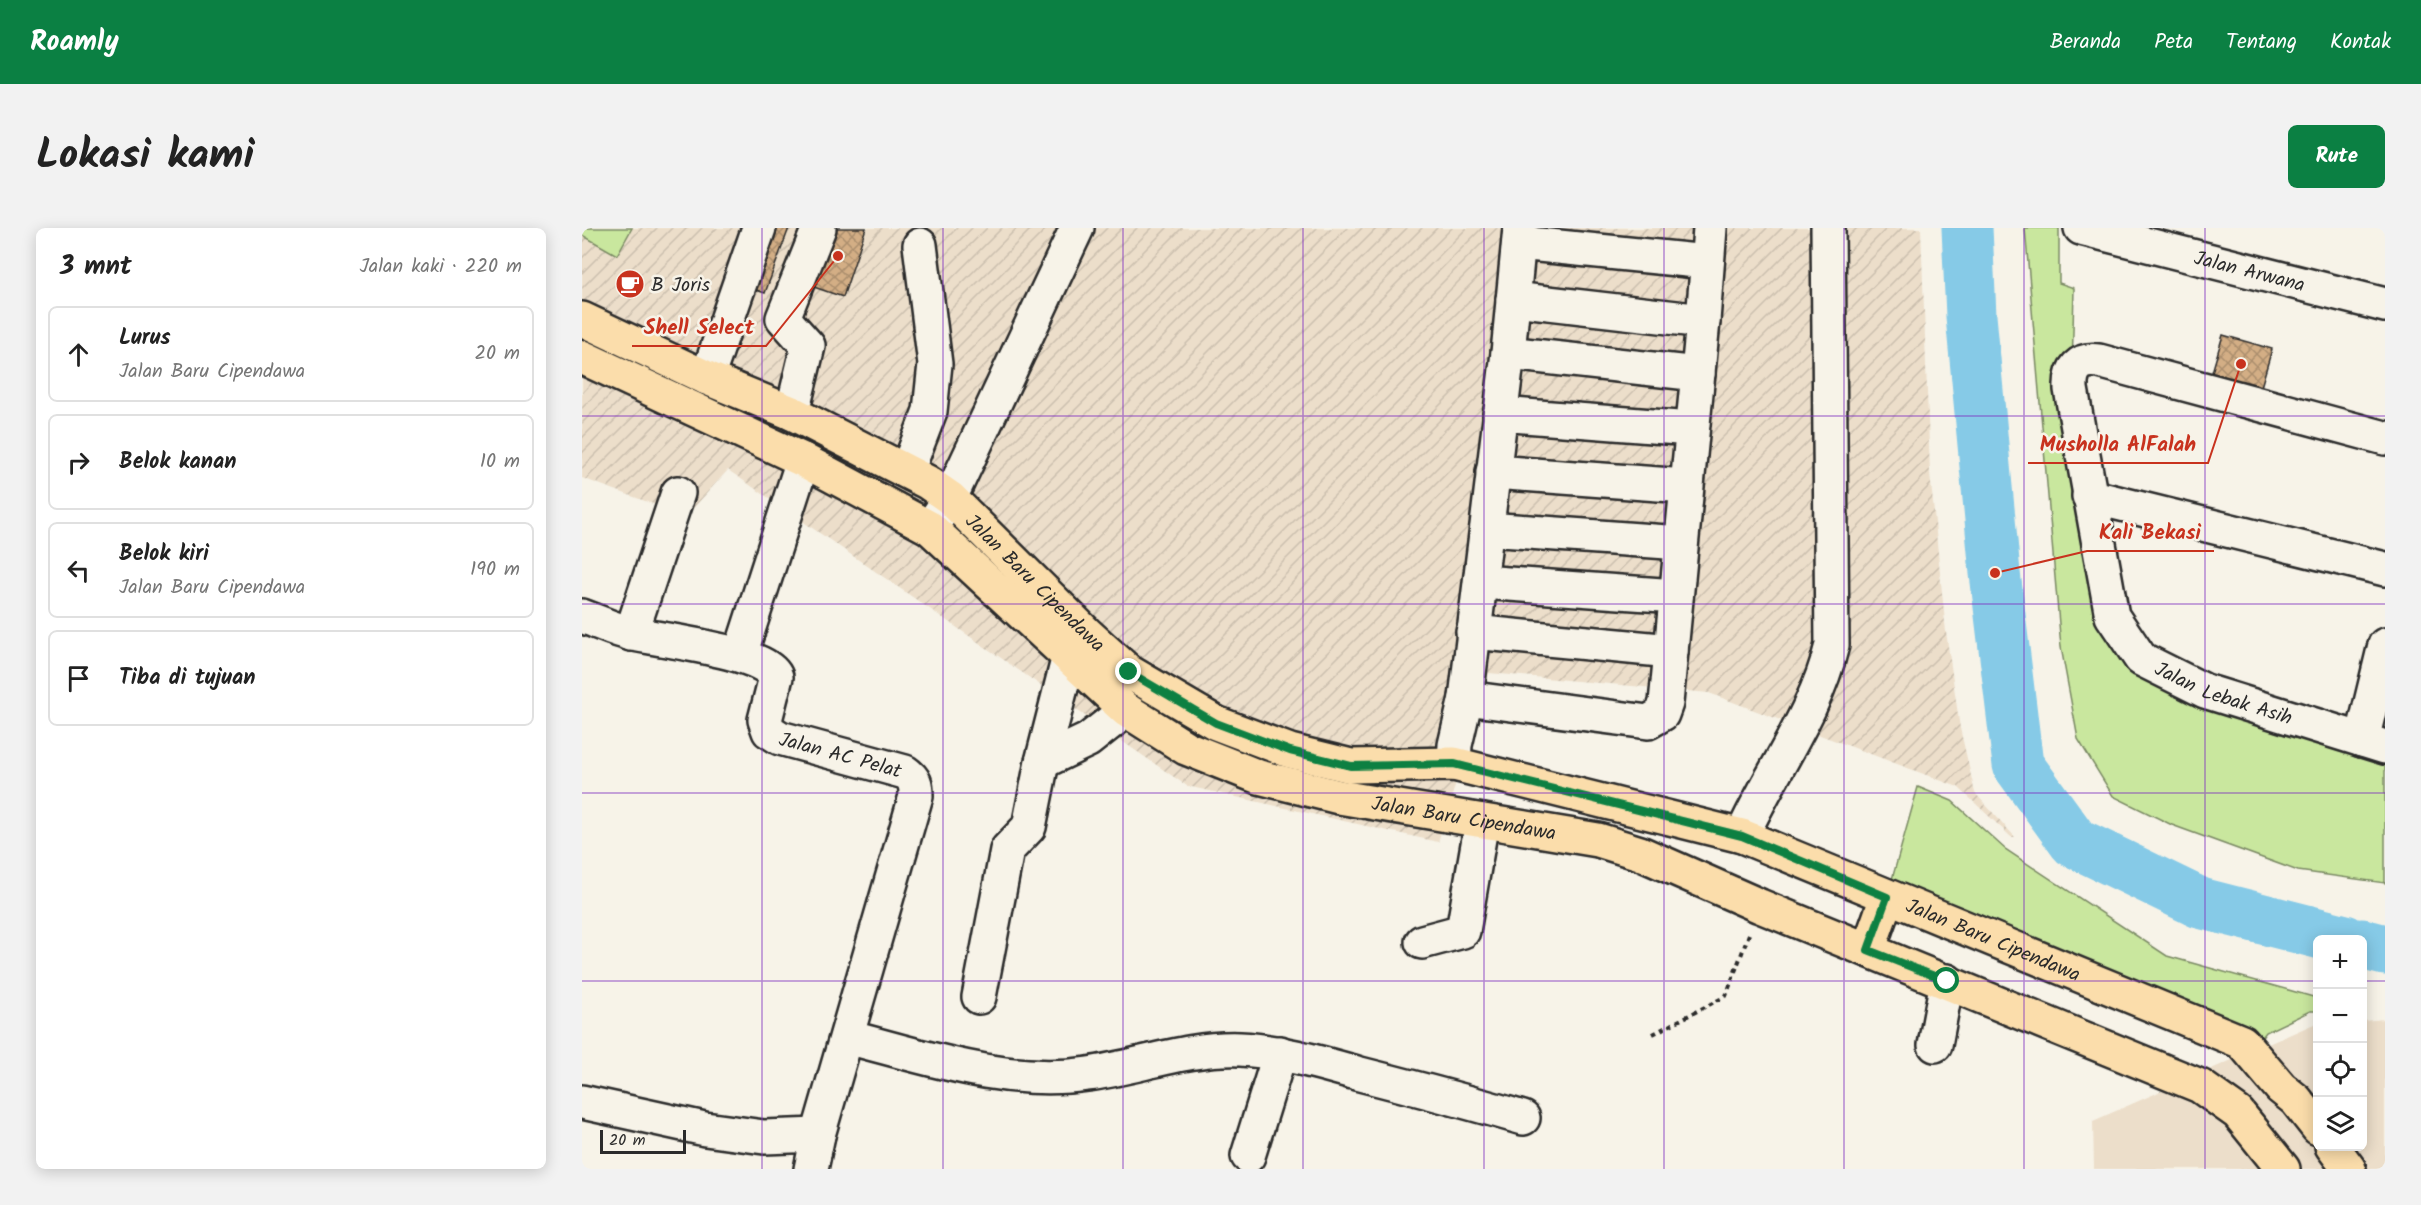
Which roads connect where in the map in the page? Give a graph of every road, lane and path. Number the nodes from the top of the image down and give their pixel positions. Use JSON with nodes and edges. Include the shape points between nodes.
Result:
{"nodes":[{"id":1,"x":759,"y":228,"type":"edge"},
{"id":2,"x":819,"y":228,"type":"edge"},
{"id":3,"x":1077,"y":228,"type":"edge"},
{"id":4,"x":1710,"y":228,"type":"edge"},
{"id":5,"x":1828,"y":228,"type":"edge"},
{"id":6,"x":2081,"y":228,"type":"edge"},
{"id":7,"x":1520,"y":235,"type":"edge"},
{"id":8,"x":920,"y":245,"type":"dead end"},
{"id":9,"x":1707,"y":262,"type":"junction"},
{"id":10,"x":1513,"y":299,"type":"junction"},
{"id":11,"x":734,"y":300,"type":"junction"},
{"id":12,"x":2385,"y":305,"type":"edge"},
{"id":13,"x":783,"y":318,"type":"junction"},
{"id":14,"x":582,"y":319,"type":"edge"},
{"id":15,"x":1703,"y":321,"type":"junction"},
{"id":16,"x":1508,"y":353,"type":"junction"},
{"id":17,"x":582,"y":357,"type":"edge"},
{"id":18,"x":1698,"y":374,"type":"junction"},
{"id":19,"x":707,"y":378,"type":"junction"},
{"id":20,"x":792,"y":413,"type":"junction"},
{"id":21,"x":1500,"y":414,"type":"junction"},
{"id":22,"x":1691,"y":429,"type":"junction"},
{"id":23,"x":2385,"y":438,"type":"edge"},
{"id":24,"x":803,"y":460,"type":"junction"},
{"id":25,"x":907,"y":471,"type":"junction"},
{"id":26,"x":1493,"y":472,"type":"junction"},
{"id":27,"x":1686,"y":486,"type":"junction"},
{"id":28,"x":678,"y":493,"type":"dead end"},
{"id":29,"x":2090,"y":496,"type":"junction"},
{"id":30,"x":950,"y":498,"type":"junction"},
{"id":31,"x":930,"y":528,"type":"junction"},
{"id":32,"x":1487,"y":529,"type":"junction"},
{"id":33,"x":1681,"y":543,"type":"junction"},
{"id":34,"x":2385,"y":569,"type":"edge"},
{"id":35,"x":1481,"y":582,"type":"junction"},
{"id":36,"x":1677,"y":596,"type":"junction"},
{"id":37,"x":582,"y":616,"type":"edge"},
{"id":38,"x":1473,"y":632,"type":"junction"},
{"id":39,"x":631,"y":634,"type":"junction"},
{"id":40,"x":2385,"y":645,"type":"edge"},
{"id":41,"x":1671,"y":651,"type":"junction"},
{"id":42,"x":740,"y":655,"type":"junction"},
{"id":43,"x":1069,"y":656,"type":"junction"},
{"id":44,"x":1466,"y":698,"type":"junction"},
{"id":45,"x":1126,"y":710,"type":"junction"},
{"id":46,"x":2373,"y":743,"type":"edge"},
{"id":47,"x":1042,"y":762,"type":"junction"},
{"id":48,"x":1454,"y":764,"type":"junction"},
{"id":49,"x":1482,"y":821,"type":"junction"},
{"id":50,"x":1742,"y":836,"type":"junction"},
{"id":51,"x":1887,"y":897,"type":"junction"},
{"id":52,"x":1760,"y":906,"type":"junction"},
{"id":53,"x":1422,"y":942,"type":"dead end"},
{"id":54,"x":1868,"y":950,"type":"junction"},
{"id":55,"x":1947,"y":981,"type":"junction"},
{"id":56,"x":979,"y":997,"type":"dead end"},
{"id":57,"x":1653,"y":1034,"type":"dead end"},
{"id":58,"x":847,"y":1037,"type":"junction"},
{"id":59,"x":1935,"y":1045,"type":"dead end"},
{"id":60,"x":1280,"y":1053,"type":"junction"},
{"id":61,"x":582,"y":1102,"type":"edge"},
{"id":62,"x":1522,"y":1118,"type":"dead end"},
{"id":63,"x":2313,"y":1122,"type":"edge"},
{"id":64,"x":818,"y":1135,"type":"junction"},
{"id":65,"x":2336,"y":1151,"type":"edge"},
{"id":66,"x":1248,"y":1156,"type":"dead end"},
{"id":67,"x":811,"y":1169,"type":"edge"},
{"id":68,"x":2283,"y":1169,"type":"edge"},
{"id":69,"x":2349,"y":1169,"type":"edge"}],
"edges":[{"from":1,"to":11,"type":"street"},
{"from":2,"to":13,"type":"street"},
{"from":3,"to":30,"type":"street"},
{"from":4,"to":9,"type":"street"},
{"from":5,"to":50,"type":"street","via":[[1832,645],[1821,681]]},
{"from":6,"to":12,"type":"street","name":"Jalan Arwana"},
{"from":7,"to":9,"type":"street"},
{"from":7,"to":10,"type":"street"},
{"from":8,"to":25,"type":"street","via":[[935,364],[930,411]]},
{"from":9,"to":15,"type":"street"},
{"from":10,"to":15,"type":"street"},
{"from":10,"to":16,"type":"street"},
{"from":11,"to":13,"type":"street"},
{"from":11,"to":19,"type":"street"},
{"from":13,"to":20,"type":"street","via":[[808,346]]},
{"from":14,"to":19,"type":"main road","name":"Jalan Baru Cipendawa"},
{"from":15,"to":18,"type":"street"},
{"from":16,"to":18,"type":"street"},
{"from":16,"to":21,"type":"street"},
{"from":17,"to":24,"type":"main road","name":"Jalan Baru Cipendawa"},
{"from":18,"to":22,"type":"street"},
{"from":19,"to":20,"type":"main road","name":"Jalan Baru Cipendawa"},
{"from":20,"to":25,"type":"main road","name":"Jalan Baru Cipendawa"},
{"from":21,"to":22,"type":"street"},
{"from":21,"to":26,"type":"street"},
{"from":22,"to":27,"type":"street"},
{"from":23,"to":29,"type":"street","name":"Jalan Lebak Asih","via":[[2088,359],[2072,374],[2071,390]]},
{"from":24,"to":31,"type":"main road","name":"Jalan Baru Cipendawa"},
{"from":24,"to":42,"type":"street"},
{"from":25,"to":30,"type":"main road","name":"Jalan Baru Cipendawa"},
{"from":26,"to":27,"type":"street"},
{"from":26,"to":32,"type":"street"},
{"from":27,"to":33,"type":"street"},
{"from":28,"to":39,"type":"street"},
{"from":29,"to":34,"type":"street"},
{"from":29,"to":46,"type":"street","name":"Jalan Lebak Asih","via":[[2112,616],[2141,659],[2205,691]]},
{"from":30,"to":31,"type":"street"},
{"from":30,"to":48,"type":"main road","name":"Jalan Baru Cipendawa","via":[[1129,672],[1216,723],[1290,751],[1351,766]]},
{"from":31,"to":43,"type":"main road","name":"Jalan Baru Cipendawa"},
{"from":32,"to":33,"type":"street"},
{"from":32,"to":35,"type":"street"},
{"from":33,"to":36,"type":"street"},
{"from":35,"to":36,"type":"street"},
{"from":35,"to":38,"type":"street"},
{"from":36,"to":41,"type":"street"},
{"from":37,"to":39,"type":"street","name":"Jalan AC Pelat"},
{"from":38,"to":41,"type":"street"},
{"from":38,"to":44,"type":"street"},
{"from":39,"to":42,"type":"street","name":"Jalan AC Pelat"},
{"from":40,"to":46,"type":"street"},
{"from":41,"to":44,"type":"street","via":[[1666,703],[1662,714],[1648,722]]},
{"from":42,"to":58,"type":"street","name":"Jalan AC Pelat","via":[[767,666],[776,677],[765,720],[769,731],[780,738],[904,772],[916,784],[916,796]]},
{"from":43,"to":45,"type":"main road","name":"Jalan Baru Cipendawa"},
{"from":43,"to":47,"type":"street"},
{"from":44,"to":48,"type":"street"},
{"from":45,"to":47,"type":"street","via":[[1088,740]]},
{"from":45,"to":49,"type":"main road","name":"Jalan Baru Cipendawa","via":[[1186,748],[1259,777],[1339,797]]},
{"from":47,"to":56,"type":"street","via":[[1029,827],[1007,850]]},
{"from":48,"to":50,"type":"main road","name":"Jalan Baru Cipendawa"},
{"from":49,"to":52,"type":"main road","name":"Jalan Baru Cipendawa","via":[[1598,840],[1640,853]]},
{"from":49,"to":53,"type":"street","via":[[1462,931]]},
{"from":50,"to":51,"type":"main road","name":"Jalan Baru Cipendawa"},
{"from":51,"to":54,"type":"main road"},
{"from":51,"to":63,"type":"main road","name":"Jalan Baru Cipendawa","via":[[2242,1042]]},
{"from":52,"to":54,"type":"main road","name":"Jalan Baru Cipendawa"},
{"from":52,"to":57,"type":"path","via":[[1726,996]]},
{"from":54,"to":55,"type":"main road","name":"Jalan Baru Cipendawa"},
{"from":55,"to":59,"type":"street"},
{"from":55,"to":68,"type":"main road","name":"Jalan Baru Cipendawa","via":[[2200,1086],[2238,1113]]},
{"from":58,"to":60,"type":"street","via":[[962,1067],[1048,1077],[1088,1074],[1213,1049]]},
{"from":58,"to":64,"type":"street","name":"Jalan AC Pelat"},
{"from":60,"to":62,"type":"street"},
{"from":60,"to":66,"type":"street"},
{"from":61,"to":64,"type":"street","via":[[705,1129],[764,1137]]},
{"from":64,"to":67,"type":"street","name":"Jalan AC Pelat"},
{"from":65,"to":69,"type":"main road"}]}
